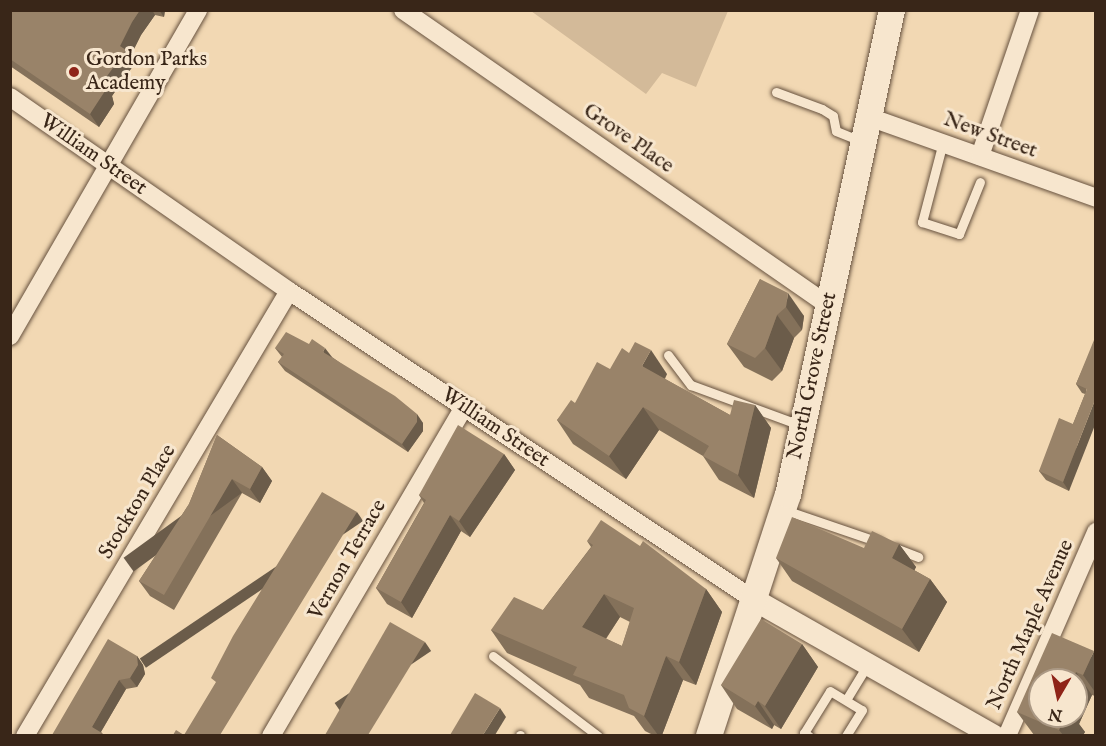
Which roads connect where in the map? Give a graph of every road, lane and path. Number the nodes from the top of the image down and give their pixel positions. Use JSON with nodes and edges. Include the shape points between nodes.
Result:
{"nodes":[{"id":1,"x":198,"y":10,"type":"edge"},
{"id":2,"x":403,"y":10,"type":"edge"},
{"id":3,"x":892,"y":10,"type":"edge"},
{"id":4,"x":1030,"y":10,"type":"edge"},
{"id":5,"x":776,"y":92,"type":"dead end"},
{"id":6,"x":10,"y":98,"type":"edge"},
{"id":7,"x":869,"y":117,"type":"junction"},
{"id":8,"x":864,"y":142,"type":"junction"},
{"id":9,"x":943,"y":142,"type":"junction"},
{"id":10,"x":980,"y":156,"type":"junction"},
{"id":11,"x":110,"y":167,"type":"junction"},
{"id":12,"x":980,"y":182,"type":"dead end"},
{"id":13,"x":1095,"y":196,"type":"edge"},
{"id":14,"x":289,"y":291,"type":"junction"},
{"id":15,"x":828,"y":305,"type":"junction"},
{"id":16,"x":10,"y":336,"type":"edge"},
{"id":17,"x":668,"y":355,"type":"dead end"},
{"id":18,"x":464,"y":407,"type":"junction"},
{"id":19,"x":803,"y":426,"type":"junction"},
{"id":20,"x":783,"y":510,"type":"junction"},
{"id":21,"x":1095,"y":532,"type":"edge"},
{"id":22,"x":918,"y":557,"type":"dead end"},
{"id":23,"x":753,"y":599,"type":"junction"},
{"id":24,"x":493,"y":656,"type":"edge"},
{"id":25,"x":868,"y":664,"type":"junction"},
{"id":26,"x":846,"y":700,"type":"junction"},
{"id":27,"x":25,"y":735,"type":"edge"},
{"id":28,"x":272,"y":735,"type":"edge"},
{"id":29,"x":598,"y":735,"type":"edge"},
{"id":30,"x":709,"y":735,"type":"edge"},
{"id":31,"x":809,"y":735,"type":"edge"},
{"id":32,"x":846,"y":735,"type":"edge"},
{"id":33,"x":994,"y":735,"type":"edge"},
{"id":34,"x":1007,"y":735,"type":"edge"}],
"edges":[{"from":1,"to":11,"type":"street"},
{"from":2,"to":15,"type":"street","name":"Grove Place"},
{"from":3,"to":7,"type":"main road","name":"North Grove Street"},
{"from":4,"to":10,"type":"street"},
{"from":5,"to":8,"type":"lane","via":[[822,109],[833,116],[836,131]]},
{"from":6,"to":11,"type":"street","name":"William Street"},
{"from":7,"to":8,"type":"main road","name":"North Grove Street"},
{"from":7,"to":9,"type":"street","name":"New Street"},
{"from":8,"to":15,"type":"main road","name":"North Grove Street"},
{"from":9,"to":10,"type":"street","name":"New Street"},
{"from":9,"to":12,"type":"lane","via":[[922,222],[959,234]]},
{"from":10,"to":13,"type":"street","name":"New Street"},
{"from":11,"to":14,"type":"street","name":"William Street"},
{"from":11,"to":16,"type":"street"},
{"from":14,"to":18,"type":"street","name":"William Street"},
{"from":14,"to":27,"type":"street","name":"Stockton Place"},
{"from":15,"to":19,"type":"main road","name":"North Grove Street"},
{"from":17,"to":19,"type":"lane","via":[[691,384]]},
{"from":18,"to":23,"type":"street","name":"William Street"},
{"from":18,"to":28,"type":"street","name":"Vernon Terrace"},
{"from":19,"to":20,"type":"main road","name":"North Grove Street"},
{"from":20,"to":22,"type":"lane"},
{"from":20,"to":23,"type":"main road","name":"North Grove Street"},
{"from":21,"to":34,"type":"street","name":"North Maple Avenue"},
{"from":23,"to":25,"type":"street","name":"William Street"},
{"from":23,"to":30,"type":"main road","name":"North Grove Street"},
{"from":24,"to":29,"type":"lane"},
{"from":25,"to":26,"type":"lane"},
{"from":25,"to":33,"type":"street","name":"William Street"},
{"from":26,"to":31,"type":"lane","via":[[830,691],[804,732]]},
{"from":26,"to":32,"type":"lane","via":[[862,710]]}]}
